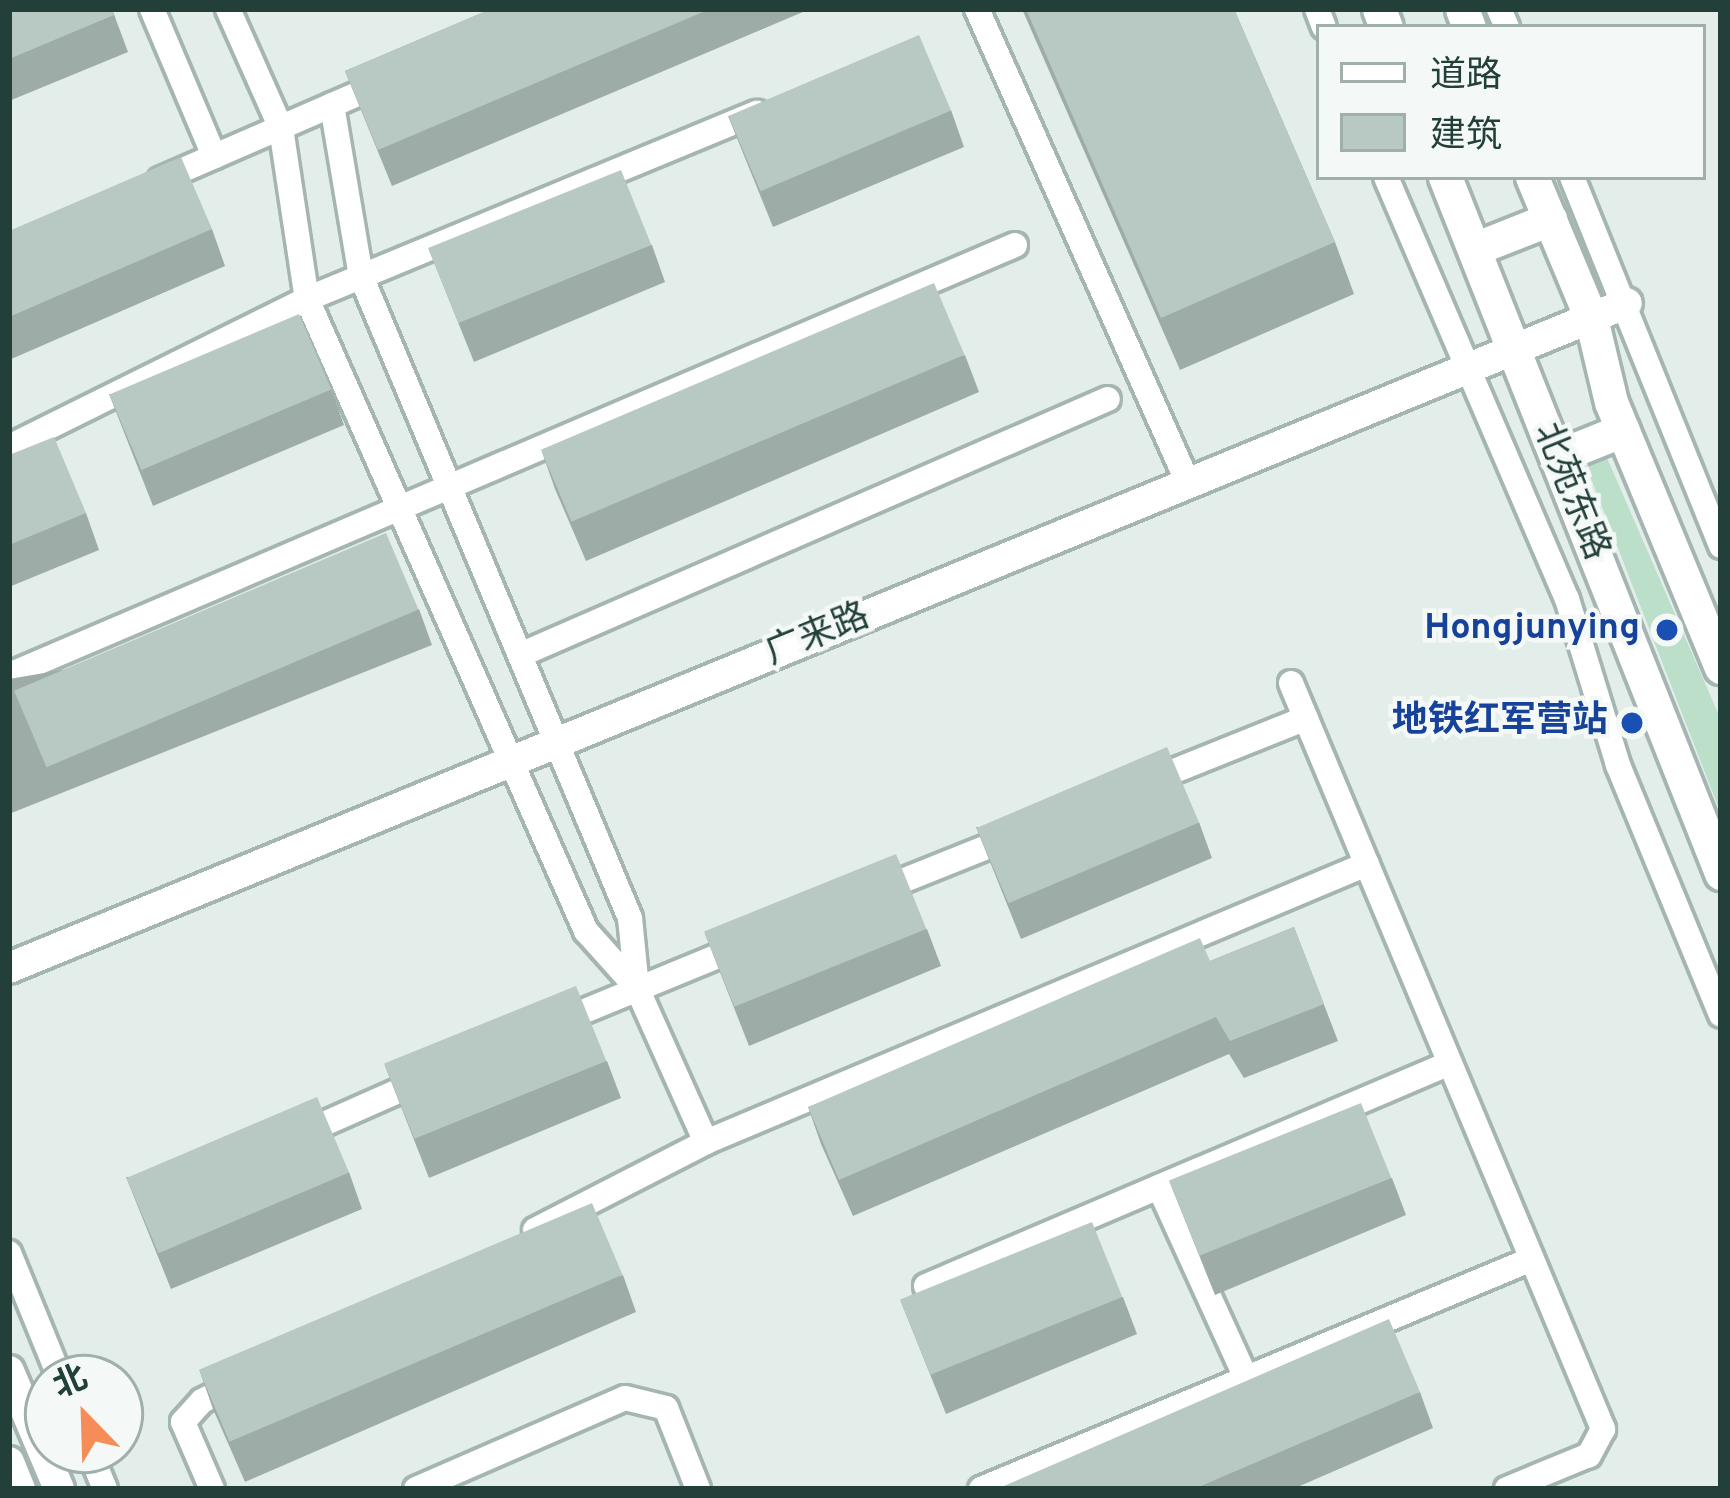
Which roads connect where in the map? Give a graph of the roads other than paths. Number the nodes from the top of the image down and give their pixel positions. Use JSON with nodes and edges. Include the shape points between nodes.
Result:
{"nodes":[{"id":1,"x":152,"y":9,"type":"edge"},
{"id":2,"x":228,"y":9,"type":"edge"},
{"id":3,"x":976,"y":9,"type":"edge"},
{"id":4,"x":414,"y":70,"type":"edge"},
{"id":5,"x":332,"y":105,"type":"junction"},
{"id":6,"x":776,"y":106,"type":"edge"},
{"id":7,"x":281,"y":128,"type":"junction"},
{"id":8,"x":214,"y":156,"type":"junction"},
{"id":9,"x":1387,"y":180,"type":"edge"},
{"id":10,"x":1446,"y":180,"type":"edge"},
{"id":11,"x":1533,"y":180,"type":"edge"},
{"id":12,"x":1573,"y":180,"type":"edge"},
{"id":13,"x":132,"y":192,"type":"edge"},
{"id":14,"x":1550,"y":219,"type":"junction"},
{"id":15,"x":1015,"y":245,"type":"dead end"},
{"id":16,"x":1474,"y":249,"type":"junction"},
{"id":17,"x":361,"y":276,"type":"junction"},
{"id":18,"x":308,"y":298,"type":"junction"},
{"id":19,"x":1627,"y":303,"type":"junction"},
{"id":20,"x":1591,"y":318,"type":"junction"},
{"id":21,"x":1514,"y":350,"type":"junction"},
{"id":22,"x":1468,"y":368,"type":"junction"},
{"id":23,"x":1108,"y":399,"type":"dead end"},
{"id":24,"x":1623,"y":430,"type":"junction"},
{"id":25,"x":9,"y":447,"type":"edge"},
{"id":26,"x":1556,"y":457,"type":"junction"},
{"id":27,"x":1188,"y":484,"type":"junction"},
{"id":28,"x":451,"y":491,"type":"junction"},
{"id":29,"x":406,"y":511,"type":"junction"},
{"id":30,"x":1721,"y":546,"type":"edge"},
{"id":31,"x":520,"y":655,"type":"junction"},
{"id":32,"x":1721,"y":667,"type":"edge"},
{"id":33,"x":9,"y":674,"type":"edge"},
{"id":34,"x":1291,"y":683,"type":"dead end"},
{"id":35,"x":1306,"y":718,"type":"junction"},
{"id":36,"x":556,"y":743,"type":"junction"},
{"id":37,"x":513,"y":761,"type":"junction"},
{"id":38,"x":1112,"y":796,"type":"edge"},
{"id":39,"x":1047,"y":823,"type":"edge"},
{"id":40,"x":1367,"y":864,"type":"junction"},
{"id":41,"x":1721,"y":873,"type":"edge"},
{"id":42,"x":853,"y":901,"type":"edge"},
{"id":43,"x":766,"y":936,"type":"edge"},
{"id":44,"x":9,"y":968,"type":"edge"},
{"id":45,"x":637,"y":988,"type":"junction"},
{"id":46,"x":1721,"y":1015,"type":"edge"},
{"id":47,"x":528,"y":1035,"type":"edge"},
{"id":48,"x":1450,"y":1063,"type":"junction"},
{"id":49,"x":441,"y":1073,"type":"edge"},
{"id":50,"x":706,"y":1142,"type":"junction"},
{"id":51,"x":267,"y":1148,"type":"edge"},
{"id":52,"x":1159,"y":1187,"type":"junction"},
{"id":53,"x":517,"y":1239,"type":"edge"},
{"id":54,"x":9,"y":1252,"type":"edge"},
{"id":55,"x":1532,"y":1259,"type":"junction"},
{"id":56,"x":926,"y":1286,"type":"edge"},
{"id":57,"x":50,"y":1354,"type":"edge"},
{"id":58,"x":265,"y":1369,"type":"edge"},
{"id":59,"x":9,"y":1371,"type":"edge"},
{"id":60,"x":1246,"y":1378,"type":"junction"},
{"id":61,"x":9,"y":1462,"type":"edge"},
{"id":62,"x":20,"y":1489,"type":"edge"},
{"id":63,"x":58,"y":1489,"type":"edge"},
{"id":64,"x":212,"y":1489,"type":"edge"},
{"id":65,"x":416,"y":1489,"type":"edge"},
{"id":66,"x":698,"y":1489,"type":"edge"},
{"id":67,"x":981,"y":1489,"type":"edge"},
{"id":68,"x":1507,"y":1489,"type":"edge"}],
"edges":[{"from":1,"to":8,"type":"street"},
{"from":2,"to":7,"type":"street"},
{"from":3,"to":27,"type":"street"},
{"from":4,"to":5,"type":"street"},
{"from":5,"to":7,"type":"street"},
{"from":5,"to":17,"type":"street"},
{"from":6,"to":17,"type":"street"},
{"from":7,"to":8,"type":"street"},
{"from":7,"to":18,"type":"street"},
{"from":8,"to":13,"type":"street"},
{"from":9,"to":22,"type":"street"},
{"from":10,"to":16,"type":"main road","name":"北苑东路"},
{"from":11,"to":14,"type":"main road","name":"北苑东路"},
{"from":12,"to":19,"type":"street"},
{"from":14,"to":16,"type":"main road"},
{"from":14,"to":20,"type":"main road","name":"北苑东路"},
{"from":15,"to":28,"type":"street"},
{"from":16,"to":21,"type":"main road","name":"北苑东路"},
{"from":17,"to":18,"type":"street"},
{"from":17,"to":28,"type":"street"},
{"from":18,"to":25,"type":"street"},
{"from":18,"to":29,"type":"street"},
{"from":19,"to":20,"type":"street","name":"广来路"},
{"from":19,"to":30,"type":"street"},
{"from":20,"to":21,"type":"street","name":"广来路"},
{"from":20,"to":24,"type":"main road","name":"北苑东路"},
{"from":21,"to":22,"type":"street","name":"广来路"},
{"from":21,"to":26,"type":"main road","name":"北苑东路"},
{"from":22,"to":27,"type":"street","name":"广来路"},
{"from":22,"to":46,"type":"street","via":[[1567,599],[1618,765]]},
{"from":23,"to":31,"type":"street"},
{"from":24,"to":26,"type":"main road"},
{"from":24,"to":32,"type":"main road","name":"北苑东路"},
{"from":26,"to":41,"type":"main road","name":"北苑东路"},
{"from":27,"to":36,"type":"street","name":"广来路"},
{"from":28,"to":29,"type":"street"},
{"from":28,"to":31,"type":"street"},
{"from":29,"to":33,"type":"street"},
{"from":29,"to":37,"type":"street"},
{"from":31,"to":36,"type":"street"},
{"from":34,"to":35,"type":"street"},
{"from":35,"to":38,"type":"street"},
{"from":35,"to":40,"type":"street"},
{"from":36,"to":37,"type":"street","name":"广来路"},
{"from":36,"to":45,"type":"street","via":[[630,918]]},
{"from":37,"to":44,"type":"street","name":"广来路"},
{"from":37,"to":45,"type":"street","via":[[586,931]]},
{"from":39,"to":42,"type":"street"},
{"from":40,"to":48,"type":"street"},
{"from":40,"to":50,"type":"street"},
{"from":43,"to":45,"type":"street"},
{"from":45,"to":47,"type":"street"},
{"from":45,"to":50,"type":"street"},
{"from":48,"to":52,"type":"street"},
{"from":48,"to":55,"type":"street"},
{"from":49,"to":51,"type":"street"},
{"from":50,"to":53,"type":"street"},
{"from":52,"to":56,"type":"street"},
{"from":52,"to":60,"type":"street"},
{"from":54,"to":57,"type":"street"},
{"from":55,"to":60,"type":"street"},
{"from":55,"to":68,"type":"street","via":[[1603,1429],[1588,1455]]},
{"from":58,"to":64,"type":"street","via":[[202,1401],[183,1423]]},
{"from":59,"to":63,"type":"street"},
{"from":60,"to":67,"type":"street"},
{"from":61,"to":62,"type":"street"},
{"from":65,"to":66,"type":"street","via":[[625,1398],[666,1408]]}]}
